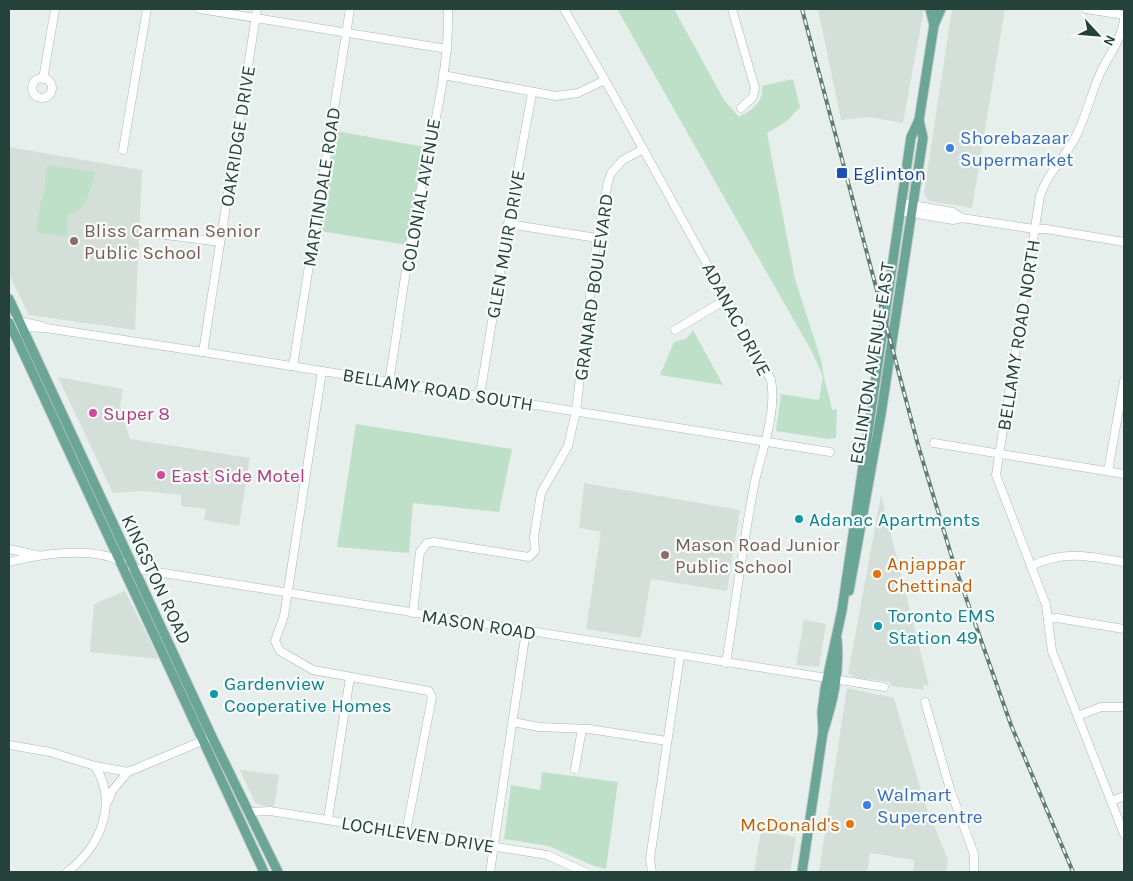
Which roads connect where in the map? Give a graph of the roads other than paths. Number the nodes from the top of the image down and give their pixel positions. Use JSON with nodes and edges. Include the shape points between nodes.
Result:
{"nodes":[{"id":1,"x":55,"y":9,"type":"edge"},
{"id":2,"x":147,"y":9,"type":"edge"},
{"id":3,"x":200,"y":9,"type":"edge"},
{"id":4,"x":258,"y":9,"type":"edge"},
{"id":5,"x":350,"y":9,"type":"edge"},
{"id":6,"x":448,"y":9,"type":"edge"},
{"id":7,"x":564,"y":9,"type":"edge"},
{"id":8,"x":732,"y":9,"type":"edge"},
{"id":9,"x":930,"y":9,"type":"edge"},
{"id":10,"x":942,"y":9,"type":"edge"},
{"id":11,"x":1086,"y":9,"type":"edge"},
{"id":12,"x":1124,"y":15,"type":"edge"},
{"id":13,"x":256,"y":18,"type":"junction"},
{"id":14,"x":1124,"y":20,"type":"edge"},
{"id":15,"x":934,"y":25,"type":"junction"},
{"id":16,"x":346,"y":32,"type":"junction"},
{"id":17,"x":447,"y":49,"type":"junction"},
{"id":18,"x":443,"y":75,"type":"junction"},
{"id":19,"x":43,"y":79,"type":"dead end"},
{"id":20,"x":605,"y":80,"type":"junction"},
{"id":21,"x":532,"y":93,"type":"junction"},
{"id":22,"x":741,"y":108,"type":"dead end"},
{"id":23,"x":919,"y":120,"type":"junction"},
{"id":24,"x":643,"y":149,"type":"junction"},
{"id":25,"x":123,"y":150,"type":"dead end"},
{"id":26,"x":900,"y":207,"type":"junction"},
{"id":27,"x":912,"y":209,"type":"junction"},
{"id":28,"x":508,"y":224,"type":"junction"},
{"id":29,"x":1034,"y":229,"type":"junction"},
{"id":30,"x":143,"y":232,"type":"dead end"},
{"id":31,"x":597,"y":238,"type":"junction"},
{"id":32,"x":220,"y":242,"type":"junction"},
{"id":33,"x":1124,"y":242,"type":"edge"},
{"id":34,"x":9,"y":299,"type":"edge"},
{"id":35,"x":727,"y":299,"type":"junction"},
{"id":36,"x":13,"y":323,"type":"edge"},
{"id":37,"x":675,"y":330,"type":"dead end"},
{"id":38,"x":203,"y":352,"type":"junction"},
{"id":39,"x":293,"y":366,"type":"junction"},
{"id":40,"x":322,"y":371,"type":"junction"},
{"id":41,"x":389,"y":381,"type":"junction"},
{"id":42,"x":1124,"y":381,"type":"edge"},
{"id":43,"x":480,"y":395,"type":"junction"},
{"id":44,"x":576,"y":411,"type":"junction"},
{"id":45,"x":766,"y":441,"type":"junction"},
{"id":46,"x":934,"y":444,"type":"dead end"},
{"id":47,"x":830,"y":452,"type":"dead end"},
{"id":48,"x":1000,"y":454,"type":"junction"},
{"id":49,"x":1108,"y":471,"type":"junction"},
{"id":50,"x":1124,"y":474,"type":"edge"},
{"id":51,"x":9,"y":549,"type":"edge"},
{"id":52,"x":39,"y":555,"type":"junction"},
{"id":53,"x":9,"y":562,"type":"edge"},
{"id":54,"x":122,"y":562,"type":"junction"},
{"id":55,"x":1124,"y":562,"type":"edge"},
{"id":56,"x":1031,"y":566,"type":"junction"},
{"id":57,"x":135,"y":570,"type":"junction"},
{"id":58,"x":287,"y":594,"type":"junction"},
{"id":59,"x":842,"y":610,"type":"junction"},
{"id":60,"x":413,"y":613,"type":"junction"},
{"id":61,"x":1048,"y":619,"type":"junction"},
{"id":62,"x":1124,"y":629,"type":"edge"},
{"id":63,"x":526,"y":631,"type":"junction"},
{"id":64,"x":680,"y":656,"type":"junction"},
{"id":65,"x":726,"y":662,"type":"junction"},
{"id":66,"x":350,"y":677,"type":"junction"},
{"id":67,"x":831,"y":680,"type":"junction"},
{"id":68,"x":884,"y":687,"type":"dead end"},
{"id":69,"x":925,"y":702,"type":"dead end"},
{"id":70,"x":1124,"y":707,"type":"edge"},
{"id":71,"x":190,"y":712,"type":"junction"},
{"id":72,"x":201,"y":712,"type":"junction"},
{"id":73,"x":1078,"y":716,"type":"junction"},
{"id":74,"x":513,"y":722,"type":"junction"},
{"id":75,"x":582,"y":729,"type":"junction"},
{"id":76,"x":212,"y":737,"type":"junction"},
{"id":77,"x":202,"y":741,"type":"junction"},
{"id":78,"x":667,"y":741,"type":"junction"},
{"id":79,"x":9,"y":745,"type":"edge"},
{"id":80,"x":95,"y":766,"type":"junction"},
{"id":81,"x":575,"y":769,"type":"dead end"},
{"id":82,"x":128,"y":772,"type":"junction"},
{"id":83,"x":1124,"y":796,"type":"edge"},
{"id":84,"x":1112,"y":801,"type":"junction"},
{"id":85,"x":107,"y":805,"type":"junction"},
{"id":86,"x":248,"y":812,"type":"junction"},
{"id":87,"x":328,"y":820,"type":"junction"},
{"id":88,"x":406,"y":832,"type":"junction"},
{"id":89,"x":1124,"y":834,"type":"edge"},
{"id":90,"x":494,"y":846,"type":"junction"},
{"id":91,"x":67,"y":872,"type":"edge"},
{"id":92,"x":264,"y":872,"type":"edge"},
{"id":93,"x":278,"y":872,"type":"edge"},
{"id":94,"x":490,"y":872,"type":"edge"},
{"id":95,"x":585,"y":872,"type":"edge"},
{"id":96,"x":652,"y":872,"type":"edge"},
{"id":97,"x":802,"y":872,"type":"edge"},
{"id":98,"x":974,"y":872,"type":"edge"}],
"edges":[{"from":1,"to":19,"type":"street"},
{"from":2,"to":25,"type":"street"},
{"from":3,"to":13,"type":"street"},
{"from":4,"to":13,"type":"street","name":"OAKRIDGE DRIVE"},
{"from":5,"to":16,"type":"street","name":"MARTINDALE ROAD"},
{"from":6,"to":17,"type":"street","name":"COLONIAL AVENUE"},
{"from":7,"to":20,"type":"street","name":"ADANAC DRIVE"},
{"from":8,"to":22,"type":"street","via":[[754,88],[753,97]]},
{"from":9,"to":15,"type":"main road","name":"EGLINTON AVENUE EAST"},
{"from":10,"to":15,"type":"main road","name":"EGLINTON AVENUE EAST"},
{"from":11,"to":12,"type":"street"},
{"from":13,"to":16,"type":"street"},
{"from":13,"to":32,"type":"street","name":"OAKRIDGE DRIVE"},
{"from":14,"to":29,"type":"street","via":[[1120,40],[1101,73],[1081,127],[1044,184]]},
{"from":15,"to":23,"type":"main road","name":"EGLINTON AVENUE EAST"},
{"from":16,"to":17,"type":"street"},
{"from":16,"to":39,"type":"street","name":"MARTINDALE ROAD"},
{"from":17,"to":18,"type":"street","name":"COLONIAL AVENUE"},
{"from":18,"to":21,"type":"street"},
{"from":18,"to":41,"type":"street","name":"COLONIAL AVENUE","via":[[415,217]]},
{"from":20,"to":21,"type":"street","via":[[570,94]]},
{"from":20,"to":24,"type":"street","name":"ADANAC DRIVE"},
{"from":21,"to":28,"type":"street","name":"GLEN MUIR DRIVE"},
{"from":23,"to":26,"type":"main road","name":"EGLINTON AVENUE EAST","via":[[911,136]]},
{"from":23,"to":27,"type":"main road","name":"EGLINTON AVENUE EAST","via":[[923,138]]},
{"from":24,"to":31,"type":"street","name":"GRANARD BOULEVARD","via":[[623,160],[611,173]]},
{"from":24,"to":35,"type":"street","name":"ADANAC DRIVE"},
{"from":26,"to":27,"type":"street","name":"BELLAMY ROAD NORTH"},
{"from":26,"to":59,"type":"main road","name":"EGLINTON AVENUE EAST"},
{"from":27,"to":29,"type":"street","name":"BELLAMY ROAD NORTH","via":[[953,220],[962,218]]},
{"from":27,"to":59,"type":"main road","name":"EGLINTON AVENUE EAST","via":[[881,414],[849,592]]},
{"from":28,"to":31,"type":"street"},
{"from":28,"to":43,"type":"street","name":"GLEN MUIR DRIVE"},
{"from":29,"to":33,"type":"street"},
{"from":29,"to":48,"type":"street","name":"BELLAMY ROAD NORTH"},
{"from":30,"to":32,"type":"street"},
{"from":31,"to":44,"type":"street","name":"GRANARD BOULEVARD"},
{"from":32,"to":38,"type":"street","name":"OAKRIDGE DRIVE"},
{"from":34,"to":36,"type":"main road","name":"KINGSTON ROAD"},
{"from":35,"to":37,"type":"street"},
{"from":35,"to":45,"type":"street","name":"ADANAC DRIVE","via":[[771,380]]},
{"from":36,"to":38,"type":"street","name":"BELLAMY ROAD SOUTH"},
{"from":36,"to":54,"type":"main road","name":"KINGSTON ROAD"},
{"from":36,"to":57,"type":"main road","name":"KINGSTON ROAD"},
{"from":38,"to":39,"type":"street","name":"BELLAMY ROAD SOUTH"},
{"from":39,"to":40,"type":"street","name":"BELLAMY ROAD SOUTH"},
{"from":40,"to":41,"type":"street","name":"BELLAMY ROAD SOUTH"},
{"from":40,"to":58,"type":"street"},
{"from":41,"to":43,"type":"street","name":"BELLAMY ROAD SOUTH"},
{"from":42,"to":49,"type":"street"},
{"from":43,"to":44,"type":"street","name":"BELLAMY ROAD SOUTH"},
{"from":44,"to":45,"type":"street","name":"BELLAMY ROAD SOUTH"},
{"from":44,"to":60,"type":"street","name":"GRANARD BOULEVARD","via":[[568,446],[541,493],[533,555],[427,543],[420,552]]},
{"from":45,"to":47,"type":"street","name":"BELLAMY ROAD SOUTH"},
{"from":45,"to":65,"type":"street","name":"ADANAC DRIVE","via":[[755,482]]},
{"from":46,"to":48,"type":"street","name":"BELLAMY ROAD NORTH"},
{"from":48,"to":49,"type":"street","name":"BELLAMY ROAD NORTH"},
{"from":48,"to":56,"type":"street","via":[[996,475],[998,483]]},
{"from":49,"to":50,"type":"street","name":"BELLAMY ROAD NORTH"},
{"from":51,"to":52,"type":"street"},
{"from":52,"to":53,"type":"street"},
{"from":52,"to":54,"type":"street","name":"MASON ROAD","via":[[104,555]]},
{"from":54,"to":57,"type":"street","name":"MASON ROAD"},
{"from":54,"to":71,"type":"main road","name":"KINGSTON ROAD"},
{"from":55,"to":56,"type":"street","via":[[1067,554]]},
{"from":56,"to":61,"type":"street"},
{"from":57,"to":58,"type":"street","name":"MASON ROAD"},
{"from":57,"to":72,"type":"main road","name":"KINGSTON ROAD"},
{"from":58,"to":60,"type":"street","name":"MASON ROAD"},
{"from":58,"to":66,"type":"street","via":[[283,622],[275,637],[278,649],[313,670]]},
{"from":59,"to":67,"type":"main road","name":"EGLINTON AVENUE EAST"},
{"from":60,"to":63,"type":"street","name":"MASON ROAD"},
{"from":61,"to":62,"type":"street"},
{"from":61,"to":73,"type":"street","via":[[1052,652]]},
{"from":63,"to":64,"type":"street","name":"MASON ROAD"},
{"from":63,"to":74,"type":"street"},
{"from":64,"to":65,"type":"street","name":"MASON ROAD"},
{"from":64,"to":78,"type":"street"},
{"from":65,"to":67,"type":"street","name":"MASON ROAD"},
{"from":66,"to":87,"type":"street"},
{"from":66,"to":88,"type":"street","via":[[423,689],[431,694]]},
{"from":67,"to":68,"type":"street","name":"MASON ROAD"},
{"from":67,"to":97,"type":"main road","name":"EGLINTON AVENUE EAST","via":[[822,712],[823,732]]},
{"from":69,"to":98,"type":"street","via":[[950,789],[974,854]]},
{"from":70,"to":73,"type":"street","via":[[1100,707]]},
{"from":71,"to":72,"type":"main road"},
{"from":71,"to":77,"type":"main road","name":"KINGSTON ROAD"},
{"from":72,"to":76,"type":"main road","name":"KINGSTON ROAD"},
{"from":73,"to":84,"type":"street"},
{"from":74,"to":75,"type":"street"},
{"from":74,"to":90,"type":"street"},
{"from":75,"to":78,"type":"street"},
{"from":75,"to":81,"type":"street"},
{"from":76,"to":77,"type":"street"},
{"from":76,"to":86,"type":"main road","name":"KINGSTON ROAD"},
{"from":77,"to":82,"type":"street"},
{"from":77,"to":92,"type":"main road","name":"KINGSTON ROAD"},
{"from":78,"to":96,"type":"street","via":[[650,859]]},
{"from":79,"to":80,"type":"street","via":[[50,752]]},
{"from":80,"to":82,"type":"street"},
{"from":80,"to":85,"type":"street","via":[[105,786]]},
{"from":82,"to":85,"type":"street","via":[[112,791]]},
{"from":83,"to":84,"type":"street"},
{"from":84,"to":89,"type":"street"},
{"from":85,"to":91,"type":"street","via":[[95,842]]},
{"from":86,"to":87,"type":"street","name":"LOCHLEVEN DRIVE","via":[[270,811]]},
{"from":86,"to":93,"type":"main road","name":"KINGSTON ROAD"},
{"from":87,"to":88,"type":"street","name":"LOCHLEVEN DRIVE"},
{"from":88,"to":90,"type":"street","name":"LOCHLEVEN DRIVE"},
{"from":90,"to":94,"type":"street"},
{"from":90,"to":95,"type":"street","name":"LOCHLEVEN DRIVE","via":[[553,856]]}]}
